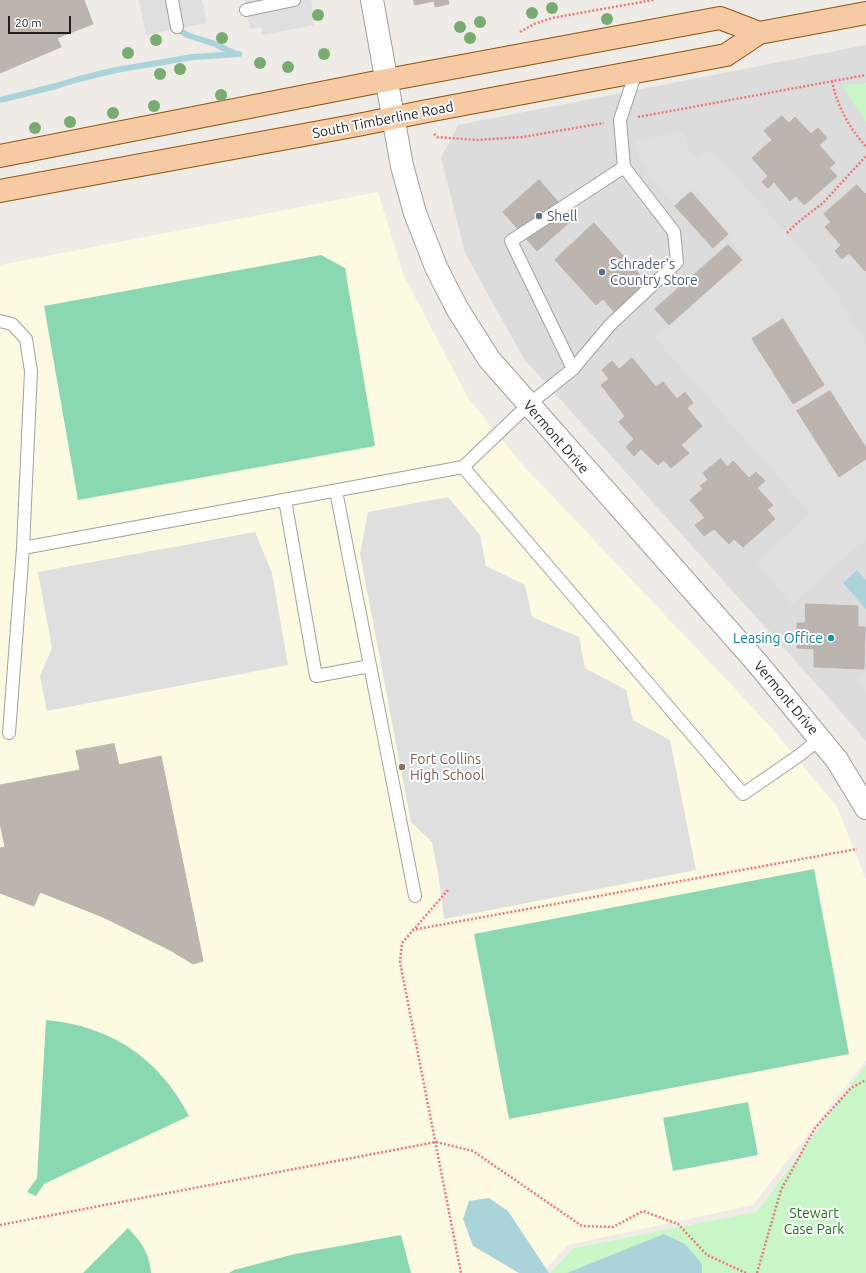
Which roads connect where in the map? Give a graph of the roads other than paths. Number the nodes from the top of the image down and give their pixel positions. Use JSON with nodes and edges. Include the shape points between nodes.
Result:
{"nodes":[{"id":1,"x":172,"y":0,"type":"edge"},
{"id":2,"x":294,"y":0,"type":"edge"},
{"id":3,"x":372,"y":0,"type":"edge"},
{"id":4,"x":246,"y":10,"type":"dead end"},
{"id":5,"x":866,"y":13,"type":"edge"},
{"id":6,"x":177,"y":27,"type":"dead end"},
{"id":7,"x":759,"y":33,"type":"junction"},
{"id":8,"x":636,"y":72,"type":"junction"},
{"id":9,"x":387,"y":80,"type":"junction"},
{"id":10,"x":393,"y":118,"type":"junction"},
{"id":11,"x":0,"y":156,"type":"edge"},
{"id":12,"x":624,"y":167,"type":"junction"},
{"id":13,"x":0,"y":191,"type":"edge"},
{"id":14,"x":0,"y":321,"type":"edge"},
{"id":15,"x":573,"y":369,"type":"junction"},
{"id":16,"x":528,"y":405,"type":"junction"},
{"id":17,"x":463,"y":467,"type":"junction"},
{"id":18,"x":336,"y":491,"type":"junction"},
{"id":19,"x":285,"y":500,"type":"junction"},
{"id":20,"x":23,"y":548,"type":"junction"},
{"id":21,"x":370,"y":666,"type":"junction"},
{"id":22,"x":9,"y":733,"type":"dead end"},
{"id":23,"x":820,"y":739,"type":"junction"},
{"id":24,"x":866,"y":808,"type":"edge"},
{"id":25,"x":415,"y":896,"type":"dead end"}],
"edges":[{"from":1,"to":6,"type":"lane"},
{"from":2,"to":4,"type":"lane"},
{"from":3,"to":9,"type":"street","name":"Vermont Drive"},
{"from":5,"to":7,"type":"main road","name":"South Timberline Road"},
{"from":7,"to":8,"type":"main road","name":"South Timberline Road","via":[[726,55]]},
{"from":7,"to":9,"type":"main road","via":[[720,18]]},
{"from":8,"to":10,"type":"main road","name":"South Timberline Road"},
{"from":8,"to":12,"type":"lane","via":[[620,120]]},
{"from":9,"to":10,"type":"street","name":"Vermont Drive"},
{"from":9,"to":11,"type":"main road"},
{"from":10,"to":13,"type":"main road","name":"South Timberline Road"},
{"from":10,"to":16,"type":"street","name":"Vermont Drive","via":[[402,166],[415,213],[436,267],[458,310],[489,359]]},
{"from":12,"to":15,"type":"lane","via":[[674,232],[677,262],[610,325]]},
{"from":12,"to":15,"type":"lane","via":[[512,241]]},
{"from":14,"to":20,"type":"lane","via":[[12,324],[26,339],[31,371]]},
{"from":15,"to":16,"type":"lane"},
{"from":16,"to":17,"type":"lane"},
{"from":16,"to":23,"type":"street","name":"Vermont Drive","via":[[758,664]]},
{"from":17,"to":18,"type":"lane"},
{"from":17,"to":23,"type":"lane","via":[[743,794]]},
{"from":18,"to":19,"type":"lane"},
{"from":18,"to":21,"type":"lane"},
{"from":19,"to":20,"type":"lane"},
{"from":19,"to":21,"type":"lane","via":[[316,676]]},
{"from":20,"to":22,"type":"lane"},
{"from":21,"to":25,"type":"lane"},
{"from":23,"to":24,"type":"street","name":"Vermont Drive"}]}
